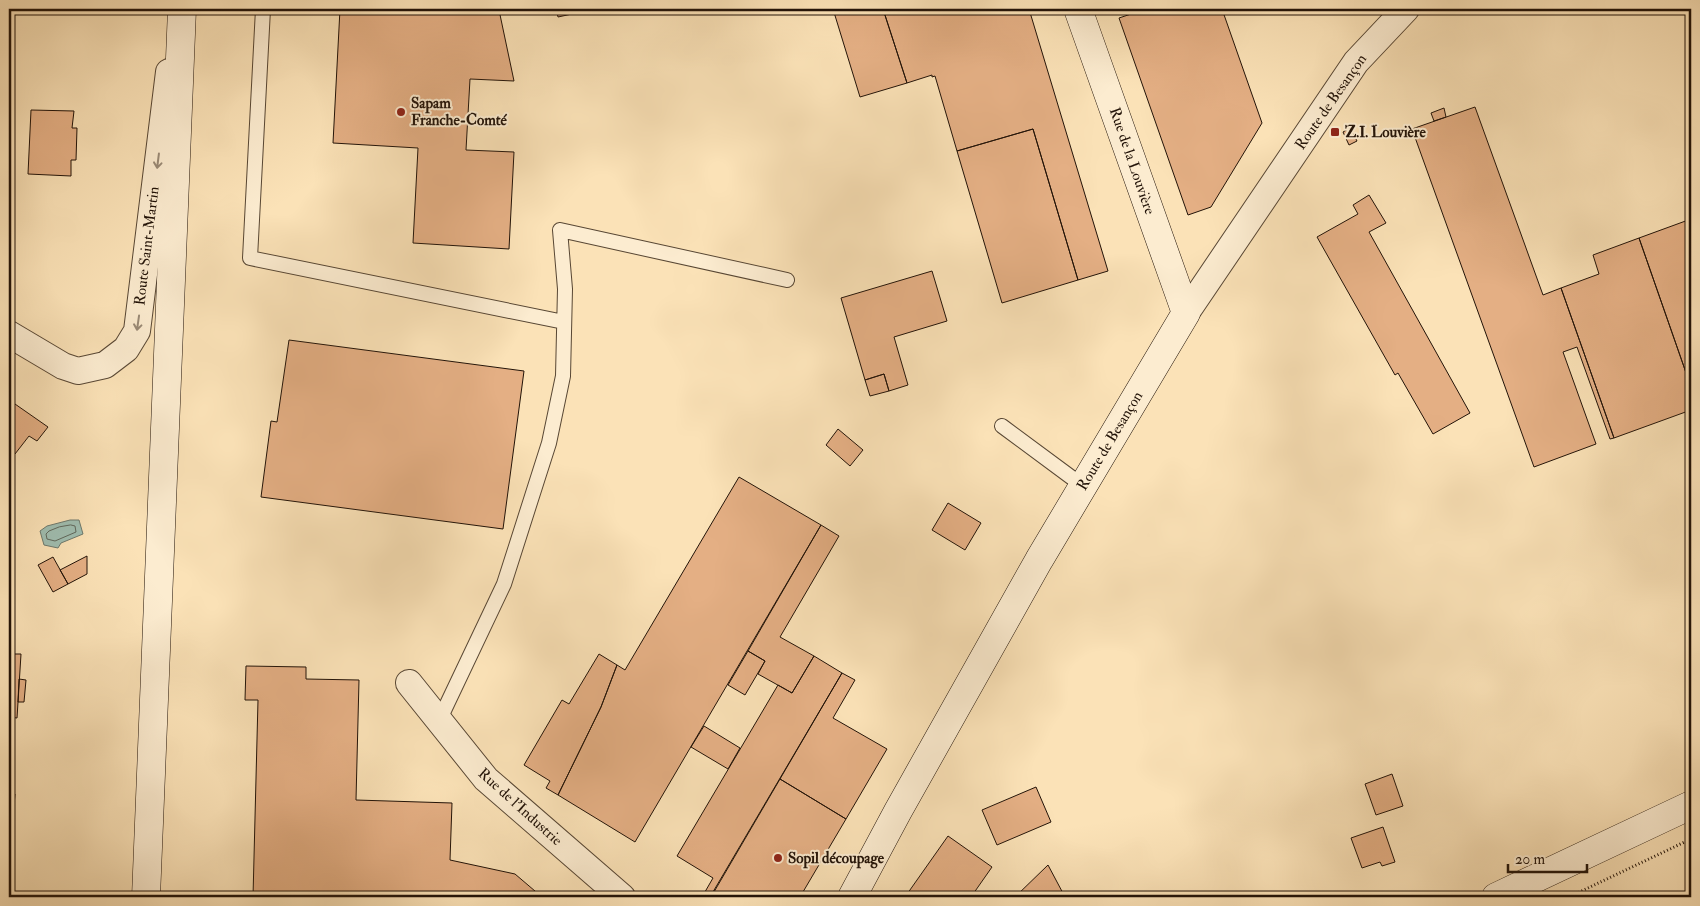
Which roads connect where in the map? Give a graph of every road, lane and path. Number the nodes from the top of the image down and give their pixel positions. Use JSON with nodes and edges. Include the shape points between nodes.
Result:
{"nodes":[{"id":1,"x":18,"y":9,"type":"edge"},
{"id":2,"x":176,"y":9,"type":"edge"},
{"id":3,"x":182,"y":9,"type":"edge"},
{"id":4,"x":263,"y":9,"type":"edge"},
{"id":5,"x":1078,"y":9,"type":"edge"},
{"id":6,"x":1406,"y":9,"type":"edge"},
{"id":7,"x":9,"y":18,"type":"edge"},
{"id":8,"x":787,"y":280,"type":"dead end"},
{"id":9,"x":1186,"y":313,"type":"junction"},
{"id":10,"x":564,"y":322,"type":"junction"},
{"id":11,"x":9,"y":334,"type":"edge"},
{"id":12,"x":1002,"y":426,"type":"dead end"},
{"id":13,"x":1083,"y":486,"type":"junction"},
{"id":14,"x":409,"y":683,"type":"dead end"},
{"id":15,"x":439,"y":720,"type":"junction"},
{"id":16,"x":1691,"y":804,"type":"edge"},
{"id":17,"x":1691,"y":839,"type":"edge"},
{"id":18,"x":146,"y":897,"type":"edge"},
{"id":19,"x":622,"y":897,"type":"edge"},
{"id":20,"x":852,"y":897,"type":"edge"},
{"id":21,"x":1496,"y":897,"type":"edge"},
{"id":22,"x":1569,"y":897,"type":"edge"}],
"edges":[{"from":1,"to":7,"type":"path"},
{"from":2,"to":11,"type":"street","name":"Route Saint-Martin","one_way":true,"via":[[137,331],[126,349],[105,365],[78,371],[63,366]]},
{"from":3,"to":18,"type":"main road"},
{"from":4,"to":10,"type":"lane","via":[[250,258]]},
{"from":5,"to":9,"type":"main road","name":"Rue de la Louvière"},
{"from":6,"to":9,"type":"street","name":"Route de Besançon","via":[[1356,62]]},
{"from":8,"to":10,"type":"lane","via":[[560,230]]},
{"from":9,"to":13,"type":"main road","name":"Route de Besançon"},
{"from":10,"to":15,"type":"lane","via":[[563,376],[549,443],[504,584]]},
{"from":12,"to":13,"type":"lane"},
{"from":13,"to":20,"type":"main road","name":"Route de Besançon","via":[[898,810]]},
{"from":14,"to":15,"type":"street","name":"Rue de l'Industrie"},
{"from":15,"to":19,"type":"street","name":"Rue de l'Industrie","via":[[486,779]]},
{"from":16,"to":21,"type":"main road"},
{"from":17,"to":22,"type":"path"}]}
